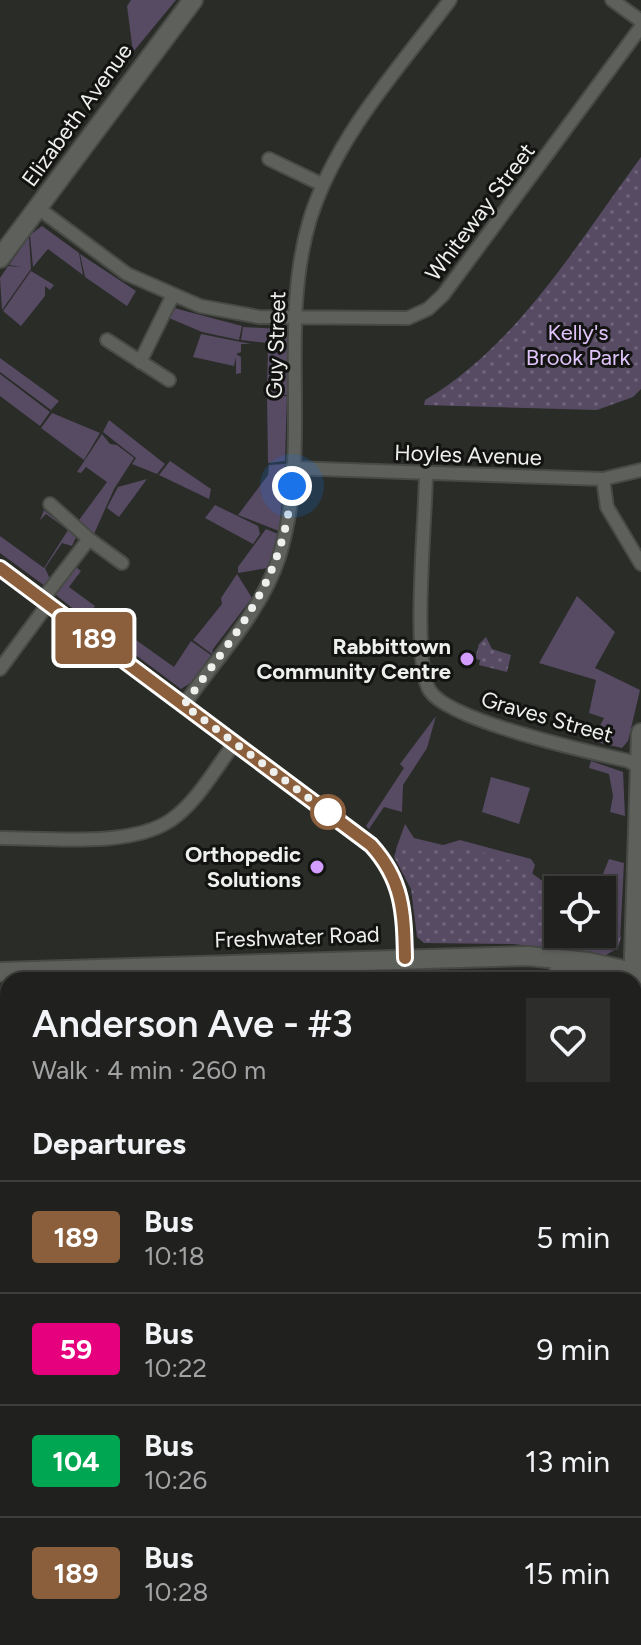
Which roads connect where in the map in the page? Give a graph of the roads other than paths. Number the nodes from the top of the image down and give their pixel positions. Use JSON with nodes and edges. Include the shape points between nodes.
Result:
{"nodes":[{"id":1,"x":193,"y":0,"type":"edge"},
{"id":2,"x":450,"y":0,"type":"edge"},
{"id":3,"x":612,"y":0,"type":"edge"},
{"id":4,"x":641,"y":21,"type":"edge"},
{"id":5,"x":641,"y":27,"type":"edge"},
{"id":6,"x":269,"y":159,"type":"dead end"},
{"id":7,"x":323,"y":185,"type":"junction"},
{"id":8,"x":38,"y":208,"type":"junction"},
{"id":9,"x":0,"y":258,"type":"edge"},
{"id":10,"x":172,"y":297,"type":"junction"},
{"id":11,"x":295,"y":318,"type":"junction"},
{"id":12,"x":107,"y":340,"type":"dead end"},
{"id":13,"x":140,"y":362,"type":"junction"},
{"id":14,"x":169,"y":380,"type":"dead end"},
{"id":15,"x":292,"y":468,"type":"junction"},
{"id":16,"x":641,"y":470,"type":"edge"},
{"id":17,"x":426,"y":473,"type":"junction"},
{"id":18,"x":603,"y":479,"type":"junction"},
{"id":19,"x":50,"y":504,"type":"dead end"},
{"id":20,"x":89,"y":539,"type":"junction"},
{"id":21,"x":122,"y":563,"type":"dead end"},
{"id":22,"x":641,"y":564,"type":"edge"},
{"id":23,"x":0,"y":568,"type":"edge"},
{"id":24,"x":45,"y":602,"type":"junction"},
{"id":25,"x":0,"y":669,"type":"edge"},
{"id":26,"x":184,"y":705,"type":"junction"},
{"id":27,"x":641,"y":733,"type":"edge"},
{"id":28,"x":234,"y":744,"type":"junction"},
{"id":29,"x":640,"y":768,"type":"edge"},
{"id":30,"x":0,"y":838,"type":"edge"},
{"id":31,"x":405,"y":958,"type":"junction"},
{"id":32,"x":499,"y":958,"type":"junction"},
{"id":33,"x":113,"y":972,"type":"edge"},
{"id":34,"x":552,"y":972,"type":"edge"},
{"id":35,"x":633,"y":972,"type":"edge"},
{"id":36,"x":639,"y":972,"type":"edge"}],
"edges":[{"from":1,"to":8,"type":"main road","name":"Elizabeth Avenue"},
{"from":2,"to":7,"type":"street","name":"Guy Street","via":[[357,125]]},
{"from":3,"to":4,"type":"street"},
{"from":5,"to":11,"type":"street","name":"Whiteway Street","via":[[428,309],[400,320]]},
{"from":6,"to":7,"type":"street"},
{"from":7,"to":11,"type":"street","name":"Guy Street","via":[[306,236]]},
{"from":8,"to":9,"type":"main road","name":"Elizabeth Avenue"},
{"from":8,"to":10,"type":"street","name":"Whiteway Street","via":[[114,266]]},
{"from":10,"to":11,"type":"street","name":"Whiteway Street","via":[[229,313]]},
{"from":10,"to":13,"type":"street"},
{"from":11,"to":15,"type":"street","name":"Guy Street"},
{"from":12,"to":13,"type":"street"},
{"from":13,"to":14,"type":"street"},
{"from":15,"to":17,"type":"street","name":"Hoyles Avenue"},
{"from":15,"to":26,"type":"street","name":"Guy Street","via":[[288,521],[272,574],[253,610]]},
{"from":16,"to":18,"type":"street","name":"Hoyles Avenue"},
{"from":17,"to":18,"type":"street","name":"Hoyles Avenue"},
{"from":17,"to":29,"type":"street","name":"Graves Street","via":[[422,663],[432,695],[458,713]]},
{"from":18,"to":22,"type":"street","via":[[610,515]]},
{"from":19,"to":20,"type":"street"},
{"from":20,"to":21,"type":"street"},
{"from":20,"to":24,"type":"street"},
{"from":23,"to":24,"type":"street"},
{"from":24,"to":25,"type":"street"},
{"from":24,"to":26,"type":"street"},
{"from":26,"to":28,"type":"street"},
{"from":27,"to":29,"type":"main road"},
{"from":28,"to":30,"type":"street","via":[[183,809],[158,827],[131,836]]},
{"from":28,"to":31,"type":"street","via":[[359,835],[386,862],[402,894]]},
{"from":29,"to":36,"type":"main road"},
{"from":31,"to":32,"type":"main road","name":"Freshwater Road"},
{"from":31,"to":33,"type":"main road","name":"Freshwater Road"},
{"from":32,"to":34,"type":"main road"},
{"from":32,"to":35,"type":"main road","name":"Freshwater Road","via":[[555,958]]}]}
